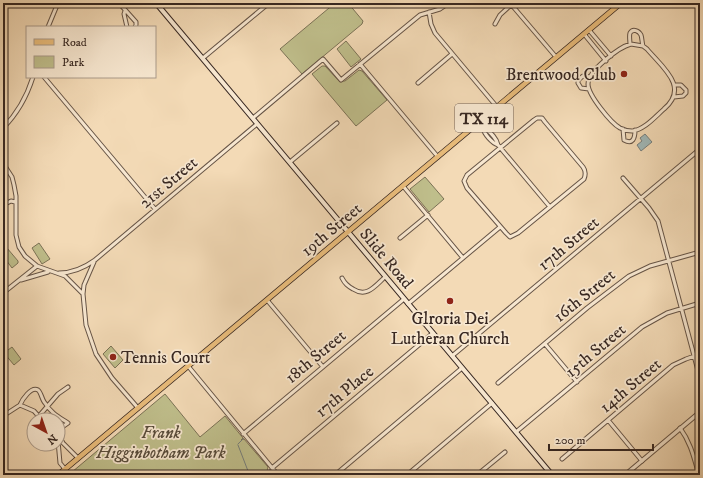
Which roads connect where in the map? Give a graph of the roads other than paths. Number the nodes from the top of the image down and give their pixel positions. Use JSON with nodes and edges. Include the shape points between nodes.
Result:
{"nodes":[{"id":1,"x":58,"y":3,"type":"edge"},
{"id":2,"x":120,"y":3,"type":"edge"},
{"id":3,"x":156,"y":3,"type":"edge"},
{"id":4,"x":269,"y":3,"type":"edge"},
{"id":5,"x":449,"y":3,"type":"edge"},
{"id":6,"x":621,"y":3,"type":"edge"},
{"id":7,"x":512,"y":4,"type":"edge"},
{"id":8,"x":125,"y":11,"type":"junction"},
{"id":9,"x":429,"y":12,"type":"junction"},
{"id":10,"x":495,"y":24,"type":"dead end"},
{"id":11,"x":48,"y":26,"type":"edge"},
{"id":12,"x":127,"y":26,"type":"edge"},
{"id":13,"x":136,"y":26,"type":"edge"},
{"id":14,"x":589,"y":30,"type":"junction"},
{"id":15,"x":584,"y":34,"type":"junction"},
{"id":16,"x":630,"y":44,"type":"junction"},
{"id":17,"x":643,"y":46,"type":"junction"},
{"id":18,"x":452,"y":54,"type":"junction"},
{"id":19,"x":611,"y":56,"type":"junction"},
{"id":20,"x":556,"y":57,"type":"junction"},
{"id":21,"x":203,"y":58,"type":"junction"},
{"id":22,"x":606,"y":61,"type":"junction"},
{"id":23,"x":360,"y":64,"type":"junction"},
{"id":24,"x":590,"y":76,"type":"junction"},
{"id":25,"x":33,"y":78,"type":"edge"},
{"id":26,"x":45,"y":78,"type":"edge"},
{"id":27,"x":418,"y":83,"type":"dead end"},
{"id":28,"x":675,"y":85,"type":"junction"},
{"id":29,"x":589,"y":89,"type":"junction"},
{"id":30,"x":674,"y":97,"type":"junction"},
{"id":31,"x":497,"y":107,"type":"junction"},
{"id":32,"x":253,"y":118,"type":"junction"},
{"id":33,"x":479,"y":122,"type":"junction"},
{"id":34,"x":337,"y":123,"type":"dead end"},
{"id":35,"x":257,"y":124,"type":"junction"},
{"id":36,"x":3,"y":128,"type":"edge"},
{"id":37,"x":623,"y":129,"type":"junction"},
{"id":38,"x":635,"y":130,"type":"junction"},
{"id":39,"x":499,"y":147,"type":"junction"},
{"id":40,"x":700,"y":149,"type":"edge"},
{"id":41,"x":438,"y":157,"type":"junction"},
{"id":42,"x":290,"y":162,"type":"junction"},
{"id":43,"x":3,"y":163,"type":"edge"},
{"id":44,"x":623,"y":178,"type":"dead end"},
{"id":45,"x":403,"y":186,"type":"junction"},
{"id":46,"x":640,"y":199,"type":"junction"},
{"id":47,"x":15,"y":202,"type":"junction"},
{"id":48,"x":3,"y":205,"type":"edge"},
{"id":49,"x":550,"y":207,"type":"junction"},
{"id":50,"x":155,"y":209,"type":"junction"},
{"id":51,"x":428,"y":215,"type":"junction"},
{"id":52,"x":500,"y":227,"type":"junction"},
{"id":53,"x":348,"y":232,"type":"junction"},
{"id":54,"x":400,"y":238,"type":"dead end"},
{"id":55,"x":700,"y":252,"type":"edge"},
{"id":56,"x":463,"y":258,"type":"junction"},
{"id":57,"x":95,"y":260,"type":"junction"},
{"id":58,"x":669,"y":261,"type":"junction"},
{"id":59,"x":37,"y":266,"type":"junction"},
{"id":60,"x":50,"y":271,"type":"junction"},
{"id":61,"x":57,"y":273,"type":"junction"},
{"id":62,"x":385,"y":277,"type":"junction"},
{"id":63,"x":342,"y":278,"type":"dead end"},
{"id":64,"x":18,"y":281,"type":"junction"},
{"id":65,"x":3,"y":293,"type":"edge"},
{"id":66,"x":83,"y":294,"type":"junction"},
{"id":67,"x":404,"y":299,"type":"junction"},
{"id":68,"x":267,"y":300,"type":"junction"},
{"id":69,"x":700,"y":303,"type":"edge"},
{"id":70,"x":408,"y":304,"type":"junction"},
{"id":71,"x":681,"y":308,"type":"junction"},
{"id":72,"x":433,"y":333,"type":"junction"},
{"id":73,"x":544,"y":344,"type":"junction"},
{"id":74,"x":700,"y":354,"type":"edge"},
{"id":75,"x":452,"y":356,"type":"junction"},
{"id":76,"x":694,"y":356,"type":"junction"},
{"id":77,"x":188,"y":366,"type":"junction"},
{"id":78,"x":323,"y":367,"type":"junction"},
{"id":79,"x":462,"y":368,"type":"junction"},
{"id":80,"x":700,"y":378,"type":"edge"},
{"id":81,"x":577,"y":382,"type":"junction"},
{"id":82,"x":498,"y":383,"type":"dead end"},
{"id":83,"x":68,"y":388,"type":"dead end"},
{"id":84,"x":492,"y":404,"type":"junction"},
{"id":85,"x":20,"y":405,"type":"junction"},
{"id":86,"x":47,"y":407,"type":"junction"},
{"id":87,"x":138,"y":408,"type":"junction"},
{"id":88,"x":33,"y":412,"type":"edge"},
{"id":89,"x":42,"y":412,"type":"edge"},
{"id":90,"x":52,"y":412,"type":"edge"},
{"id":91,"x":700,"y":412,"type":"edge"},
{"id":92,"x":3,"y":416,"type":"edge"},
{"id":93,"x":608,"y":420,"type":"junction"},
{"id":94,"x":680,"y":428,"type":"junction"},
{"id":95,"x":516,"y":432,"type":"junction"},
{"id":96,"x":243,"y":434,"type":"junction"},
{"id":97,"x":66,"y":446,"type":"edge"},
{"id":98,"x":59,"y":452,"type":"edge"},
{"id":99,"x":505,"y":452,"type":"dead end"},
{"id":100,"x":78,"y":458,"type":"junction"},
{"id":101,"x":562,"y":459,"type":"dead end"},
{"id":102,"x":642,"y":461,"type":"junction"},
{"id":103,"x":272,"y":468,"type":"junction"},
{"id":104,"x":412,"y":471,"type":"junction"},
{"id":105,"x":65,"y":472,"type":"edge"},
{"id":106,"x":58,"y":475,"type":"edge"},
{"id":107,"x":278,"y":475,"type":"edge"},
{"id":108,"x":335,"y":475,"type":"edge"},
{"id":109,"x":407,"y":475,"type":"edge"},
{"id":110,"x":416,"y":475,"type":"edge"},
{"id":111,"x":478,"y":475,"type":"edge"},
{"id":112,"x":552,"y":475,"type":"edge"},
{"id":113,"x":625,"y":475,"type":"edge"},
{"id":114,"x":699,"y":475,"type":"edge"}],
"edges":[{"from":1,"to":11,"type":"street"},
{"from":2,"to":8,"type":"street"},
{"from":3,"to":21,"type":"main road","name":"Slide Road"},
{"from":4,"to":21,"type":"street"},
{"from":5,"to":9,"type":"street"},
{"from":6,"to":14,"type":"main road","name":"19th Street","number":"TX 114"},
{"from":7,"to":10,"type":"street","via":[[500,15]]},
{"from":7,"to":20,"type":"street"},
{"from":8,"to":12,"type":"street"},
{"from":8,"to":13,"type":"street","via":[[136,22]]},
{"from":9,"to":18,"type":"street","via":[[435,33]]},
{"from":9,"to":23,"type":"street","via":[[420,15]]},
{"from":14,"to":15,"type":"main road","name":"19th Street","number":"TX 114"},
{"from":14,"to":19,"type":"street"},
{"from":15,"to":20,"type":"main road","name":"19th Street","number":"TX 114"},
{"from":15,"to":22,"type":"street"},
{"from":16,"to":17,"type":"street"},
{"from":16,"to":17,"type":"street","via":[[631,33],[637,31],[641,34]]},
{"from":16,"to":19,"type":"street"},
{"from":17,"to":28,"type":"street"},
{"from":18,"to":27,"type":"street"},
{"from":18,"to":31,"type":"street"},
{"from":19,"to":22,"type":"street"},
{"from":20,"to":31,"type":"main road","name":"19th Street","number":"TX 114"},
{"from":21,"to":32,"type":"main road","name":"Slide Road"},
{"from":22,"to":24,"type":"street"},
{"from":23,"to":32,"type":"street","via":[[341,80],[323,59]]},
{"from":23,"to":41,"type":"street"},
{"from":24,"to":29,"type":"street"},
{"from":24,"to":29,"type":"street","via":[[583,76],[578,80],[581,88]]},
{"from":25,"to":36,"type":"street","via":[[22,102]]},
{"from":26,"to":50,"type":"street"},
{"from":28,"to":30,"type":"street"},
{"from":28,"to":30,"type":"street","via":[[681,85],[686,93]]},
{"from":29,"to":37,"type":"street","via":[[594,99]]},
{"from":30,"to":38,"type":"street","via":[[648,123]]},
{"from":31,"to":33,"type":"main road","name":"19th Street","number":"TX 114"},
{"from":32,"to":35,"type":"main road","name":"Slide Road"},
{"from":33,"to":39,"type":"street"},
{"from":33,"to":41,"type":"main road","name":"19th Street","number":"TX 114"},
{"from":34,"to":42,"type":"street"},
{"from":35,"to":42,"type":"main road","name":"Slide Road"},
{"from":35,"to":50,"type":"street","name":"21st Street"},
{"from":37,"to":38,"type":"street"},
{"from":37,"to":38,"type":"street","via":[[624,140],[629,142],[635,138]]},
{"from":39,"to":49,"type":"street"},
{"from":39,"to":49,"type":"street","via":[[534,120],[542,118],[546,122],[585,170],[584,179]]},
{"from":39,"to":52,"type":"street","via":[[467,175],[464,181]]},
{"from":40,"to":46,"type":"street","name":"17th Street"},
{"from":41,"to":45,"type":"main road","name":"19th Street","number":"TX 114"},
{"from":42,"to":53,"type":"main road","name":"Slide Road"},
{"from":43,"to":47,"type":"street","via":[[12,178]]},
{"from":44,"to":46,"type":"street"},
{"from":45,"to":51,"type":"street"},
{"from":45,"to":53,"type":"main road","name":"19th Street","number":"TX 114"},
{"from":46,"to":58,"type":"street","via":[[658,221]]},
{"from":46,"to":75,"type":"street","name":"17th Street"},
{"from":47,"to":48,"type":"street"},
{"from":47,"to":59,"type":"street","via":[[19,247]]},
{"from":49,"to":52,"type":"street","via":[[512,237]]},
{"from":50,"to":57,"type":"street","name":"21st Street"},
{"from":51,"to":54,"type":"street"},
{"from":51,"to":56,"type":"street"},
{"from":52,"to":56,"type":"street"},
{"from":53,"to":62,"type":"main road","name":"Slide Road"},
{"from":53,"to":68,"type":"main road","name":"19th Street","number":"TX 114"},
{"from":55,"to":58,"type":"street","name":"16th Street"},
{"from":56,"to":70,"type":"street"},
{"from":57,"to":61,"type":"street","name":"21st Street","via":[[74,270]]},
{"from":57,"to":66,"type":"street","name":"21st Street","via":[[84,285]]},
{"from":58,"to":71,"type":"street"},
{"from":58,"to":73,"type":"street","name":"16th Street","via":[[629,276]]},
{"from":59,"to":60,"type":"street"},
{"from":59,"to":64,"type":"street"},
{"from":60,"to":61,"type":"street"},
{"from":60,"to":64,"type":"street"},
{"from":61,"to":66,"type":"street","via":[[64,276]]},
{"from":62,"to":63,"type":"street","via":[[362,293],[345,284]]},
{"from":62,"to":67,"type":"main road","name":"Slide Road"},
{"from":64,"to":65,"type":"street"},
{"from":66,"to":87,"type":"street","via":[[86,325],[96,354],[112,378]]},
{"from":67,"to":70,"type":"main road","name":"Slide Road"},
{"from":67,"to":78,"type":"street","name":"18th Street"},
{"from":68,"to":77,"type":"main road","name":"19th Street","number":"TX 114"},
{"from":68,"to":78,"type":"street"},
{"from":69,"to":71,"type":"street","name":"15th Street"},
{"from":70,"to":72,"type":"main road","name":"Slide Road"},
{"from":71,"to":76,"type":"street"},
{"from":71,"to":81,"type":"street","name":"15th Street","via":[[642,327]]},
{"from":72,"to":75,"type":"main road","name":"Slide Road"},
{"from":72,"to":103,"type":"street","name":"17th Place"},
{"from":73,"to":81,"type":"street"},
{"from":73,"to":82,"type":"street","name":"16th Street"},
{"from":74,"to":76,"type":"street","name":"14th Street"},
{"from":75,"to":79,"type":"main road","name":"Slide Road"},
{"from":76,"to":80,"type":"street"},
{"from":76,"to":93,"type":"street","name":"14th Street","via":[[674,365]]},
{"from":77,"to":87,"type":"main road","name":"19th Street","number":"TX 114"},
{"from":77,"to":96,"type":"street"},
{"from":78,"to":96,"type":"street","name":"18th Street"},
{"from":79,"to":84,"type":"main road","name":"Slide Road"},
{"from":79,"to":108,"type":"street"},
{"from":81,"to":95,"type":"street","name":"15th Street"},
{"from":83,"to":86,"type":"street","via":[[58,394]]},
{"from":84,"to":95,"type":"main road","name":"Slide Road"},
{"from":84,"to":104,"type":"street"},
{"from":85,"to":86,"type":"street","via":[[28,394],[36,389],[40,391]]},
{"from":85,"to":88,"type":"street"},
{"from":85,"to":92,"type":"street"},
{"from":86,"to":89,"type":"street"},
{"from":86,"to":90,"type":"street"},
{"from":87,"to":100,"type":"main road","name":"19th Street","number":"TX 114"},
{"from":91,"to":94,"type":"street"},
{"from":93,"to":101,"type":"street","name":"14th Street"},
{"from":93,"to":102,"type":"street"},
{"from":94,"to":102,"type":"street"},
{"from":94,"to":114,"type":"street","via":[[692,448]]},
{"from":95,"to":112,"type":"main road","name":"Slide Road"},
{"from":96,"to":103,"type":"street"},
{"from":97,"to":100,"type":"street"},
{"from":98,"to":105,"type":"street","via":[[60,464]]},
{"from":99,"to":111,"type":"street"},
{"from":100,"to":105,"type":"main road","name":"19th Street","number":"TX 114"},
{"from":102,"to":113,"type":"street"},
{"from":103,"to":107,"type":"street"},
{"from":104,"to":109,"type":"street"},
{"from":104,"to":110,"type":"street"},
{"from":105,"to":106,"type":"main road","name":"19th Street","number":"TX 114"}]}
